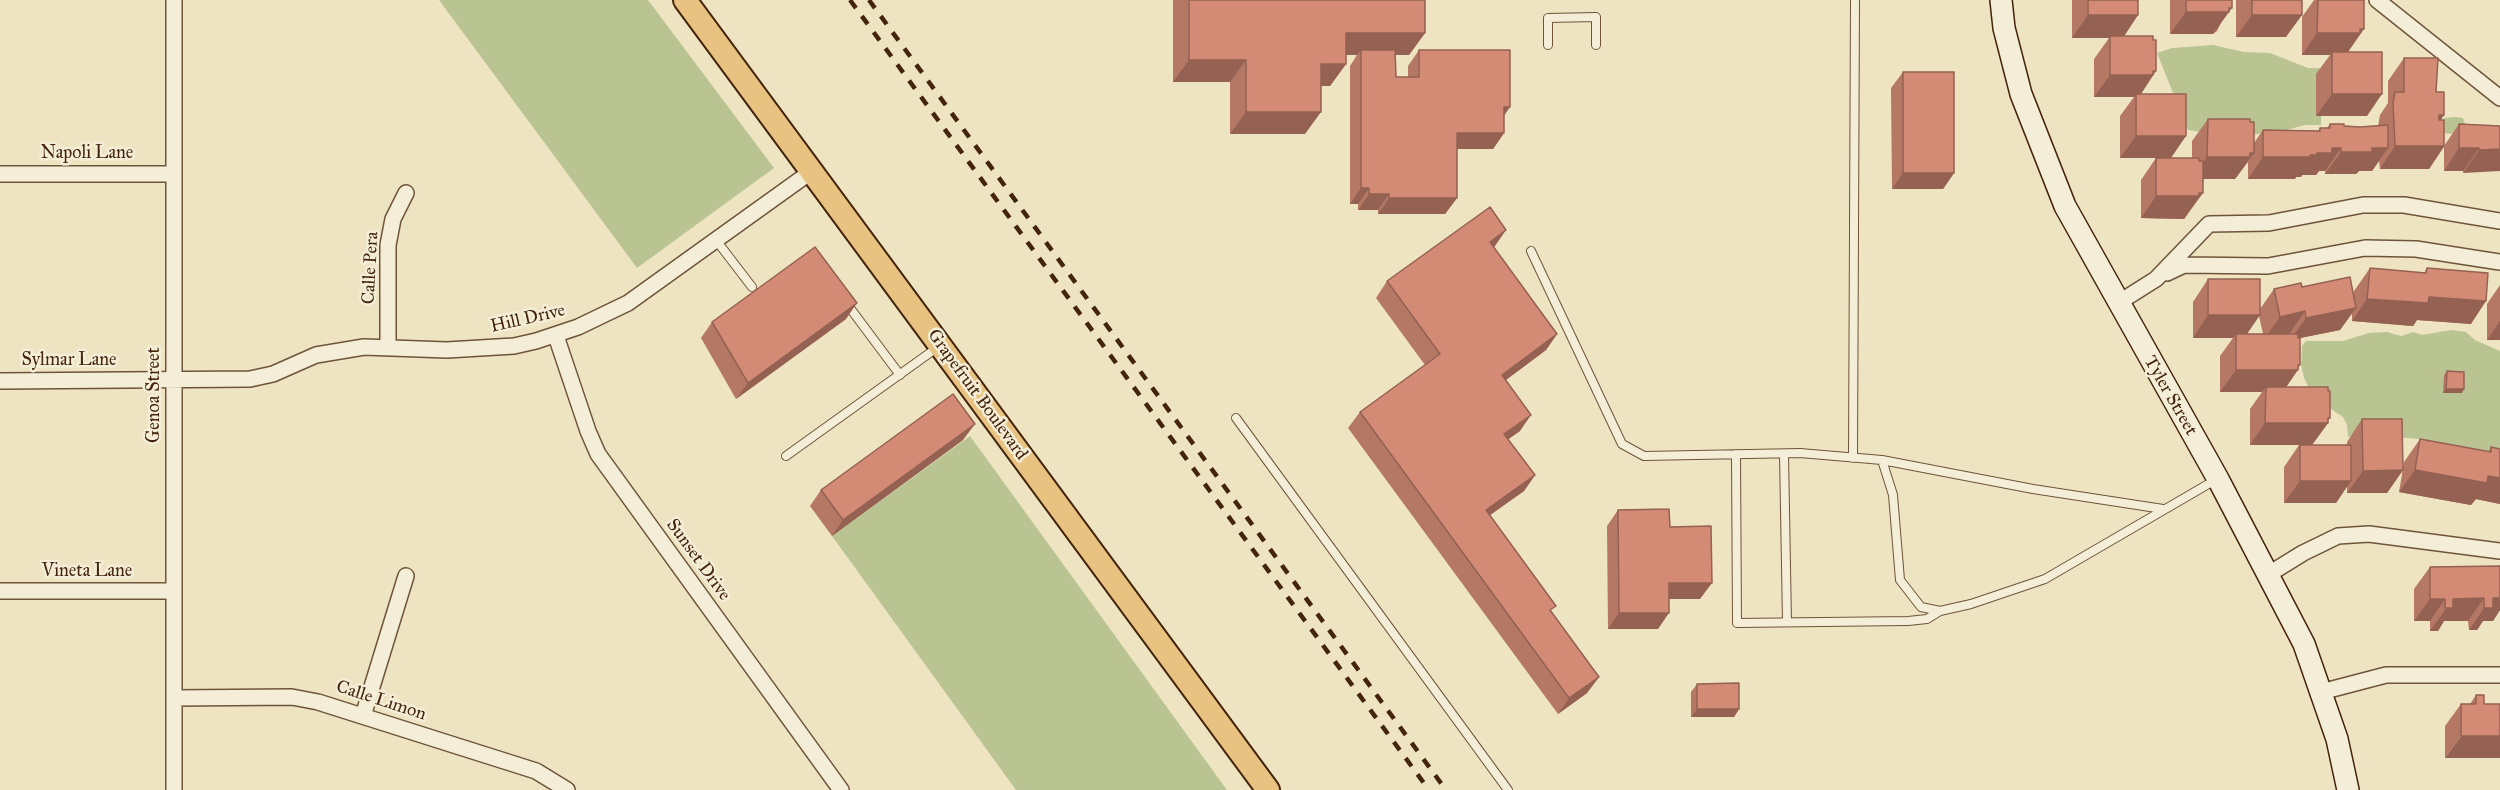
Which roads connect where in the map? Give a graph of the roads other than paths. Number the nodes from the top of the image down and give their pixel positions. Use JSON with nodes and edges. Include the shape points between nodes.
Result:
{"nodes":[{"id":1,"x":174,"y":0,"type":"edge"},
{"id":2,"x":685,"y":0,"type":"edge"},
{"id":3,"x":1855,"y":0,"type":"edge"},
{"id":4,"x":2001,"y":0,"type":"edge"},
{"id":5,"x":2381,"y":2,"type":"edge"},
{"id":6,"x":1548,"y":45,"type":"dead end"},
{"id":7,"x":1596,"y":45,"type":"dead end"},
{"id":8,"x":2500,"y":98,"type":"edge"},
{"id":9,"x":812,"y":171,"type":"junction"},
{"id":10,"x":0,"y":174,"type":"edge"},
{"id":11,"x":174,"y":174,"type":"junction"},
{"id":12,"x":405,"y":193,"type":"dead end"},
{"id":13,"x":2500,"y":221,"type":"edge"},
{"id":14,"x":716,"y":240,"type":"junction"},
{"id":15,"x":1531,"y":251,"type":"dead end"},
{"id":16,"x":2500,"y":262,"type":"edge"},
{"id":17,"x":2156,"y":279,"type":"junction"},
{"id":18,"x":752,"y":286,"type":"dead end"},
{"id":19,"x":838,"y":292,"type":"edge"},
{"id":20,"x":2118,"y":303,"type":"junction"},
{"id":21,"x":556,"y":336,"type":"junction"},
{"id":22,"x":940,"y":345,"type":"junction"},
{"id":23,"x":388,"y":347,"type":"junction"},
{"id":24,"x":900,"y":375,"type":"junction"},
{"id":25,"x":0,"y":381,"type":"edge"},
{"id":26,"x":174,"y":381,"type":"junction"},
{"id":27,"x":1236,"y":418,"type":"dead end"},
{"id":28,"x":1736,"y":454,"type":"junction"},
{"id":29,"x":1784,"y":454,"type":"junction"},
{"id":30,"x":786,"y":456,"type":"dead end"},
{"id":31,"x":1853,"y":458,"type":"junction"},
{"id":32,"x":1882,"y":460,"type":"junction"},
{"id":33,"x":2218,"y":479,"type":"junction"},
{"id":34,"x":2163,"y":509,"type":"junction"},
{"id":35,"x":2500,"y":551,"type":"edge"},
{"id":36,"x":2269,"y":574,"type":"junction"},
{"id":37,"x":406,"y":576,"type":"dead end"},
{"id":38,"x":0,"y":591,"type":"edge"},
{"id":39,"x":174,"y":591,"type":"junction"},
{"id":40,"x":1940,"y":611,"type":"junction"},
{"id":41,"x":1787,"y":622,"type":"junction"},
{"id":42,"x":2500,"y":675,"type":"edge"},
{"id":43,"x":2321,"y":692,"type":"junction"},
{"id":44,"x":174,"y":698,"type":"junction"},
{"id":45,"x":363,"y":716,"type":"junction"},
{"id":46,"x":174,"y":790,"type":"edge"},
{"id":47,"x":567,"y":790,"type":"edge"},
{"id":48,"x":841,"y":790,"type":"edge"},
{"id":49,"x":1268,"y":790,"type":"edge"},
{"id":50,"x":1508,"y":790,"type":"edge"},
{"id":51,"x":2348,"y":790,"type":"edge"}],
"edges":[{"from":1,"to":11,"type":"street","name":"Genoa Street"},
{"from":2,"to":9,"type":"main road","name":"Grapefruit Boulevard"},
{"from":3,"to":31,"type":"lane"},
{"from":4,"to":20,"type":"street","name":"Tyler Street","via":[[2021,94],[2041,148],[2065,206]]},
{"from":5,"to":8,"type":"street"},
{"from":6,"to":7,"type":"lane","via":[[1548,18],[1596,17]]},
{"from":9,"to":14,"type":"street","name":"Hill Drive"},
{"from":9,"to":22,"type":"main road","name":"Grapefruit Boulevard"},
{"from":10,"to":11,"type":"street","name":"Napoli Lane"},
{"from":11,"to":26,"type":"street","name":"Genoa Street"},
{"from":12,"to":23,"type":"street","name":"Calle Pera","via":[[393,219],[388,245]]},
{"from":13,"to":17,"type":"street","via":[[2404,205],[2363,205],[2269,223],[2209,224]]},
{"from":14,"to":18,"type":"lane"},
{"from":14,"to":21,"type":"street","name":"Hill Drive","via":[[628,303]]},
{"from":15,"to":28,"type":"lane","via":[[1622,444],[1644,456]]},
{"from":16,"to":17,"type":"street","via":[[2416,249],[2365,248],[2268,266],[2184,265]]},
{"from":17,"to":20,"type":"street"},
{"from":19,"to":24,"type":"lane"},
{"from":20,"to":33,"type":"street","name":"Tyler Street"},
{"from":21,"to":23,"type":"street","name":"Hill Drive","via":[[514,346],[447,351]]},
{"from":21,"to":48,"type":"street","name":"Sunset Drive","via":[[598,454]]},
{"from":22,"to":24,"type":"lane"},
{"from":22,"to":49,"type":"main road","name":"Grapefruit Boulevard"},
{"from":23,"to":26,"type":"street","name":"Hill Drive","via":[[316,355],[273,374],[250,379]]},
{"from":24,"to":30,"type":"lane"},
{"from":25,"to":26,"type":"street","name":"Sylmar Lane"},
{"from":26,"to":39,"type":"street","name":"Genoa Street"},
{"from":27,"to":50,"type":"lane"},
{"from":28,"to":29,"type":"lane"},
{"from":28,"to":41,"type":"lane","via":[[1737,623]]},
{"from":29,"to":31,"type":"lane"},
{"from":29,"to":41,"type":"lane"},
{"from":31,"to":32,"type":"lane"},
{"from":32,"to":34,"type":"lane"},
{"from":32,"to":40,"type":"lane","via":[[1893,495],[1900,580],[1921,607]]},
{"from":33,"to":34,"type":"lane"},
{"from":33,"to":36,"type":"street","name":"Tyler Street"},
{"from":34,"to":40,"type":"lane","via":[[2044,579]]},
{"from":35,"to":36,"type":"street","via":[[2369,534],[2338,536]]},
{"from":36,"to":43,"type":"street","name":"Tyler Street","via":[[2304,644]]},
{"from":37,"to":45,"type":"street"},
{"from":38,"to":39,"type":"street","name":"Vineta Lane"},
{"from":39,"to":44,"type":"street","name":"Genoa Street"},
{"from":40,"to":41,"type":"lane","via":[[1927,619],[1908,621]]},
{"from":42,"to":43,"type":"street","via":[[2386,675]]},
{"from":43,"to":51,"type":"street","name":"Tyler Street"},
{"from":44,"to":45,"type":"street","name":"Calle Limon","via":[[292,697]]},
{"from":44,"to":46,"type":"street","name":"Genoa Street"},
{"from":45,"to":47,"type":"street","name":"Calle Limon","via":[[536,771]]}]}
